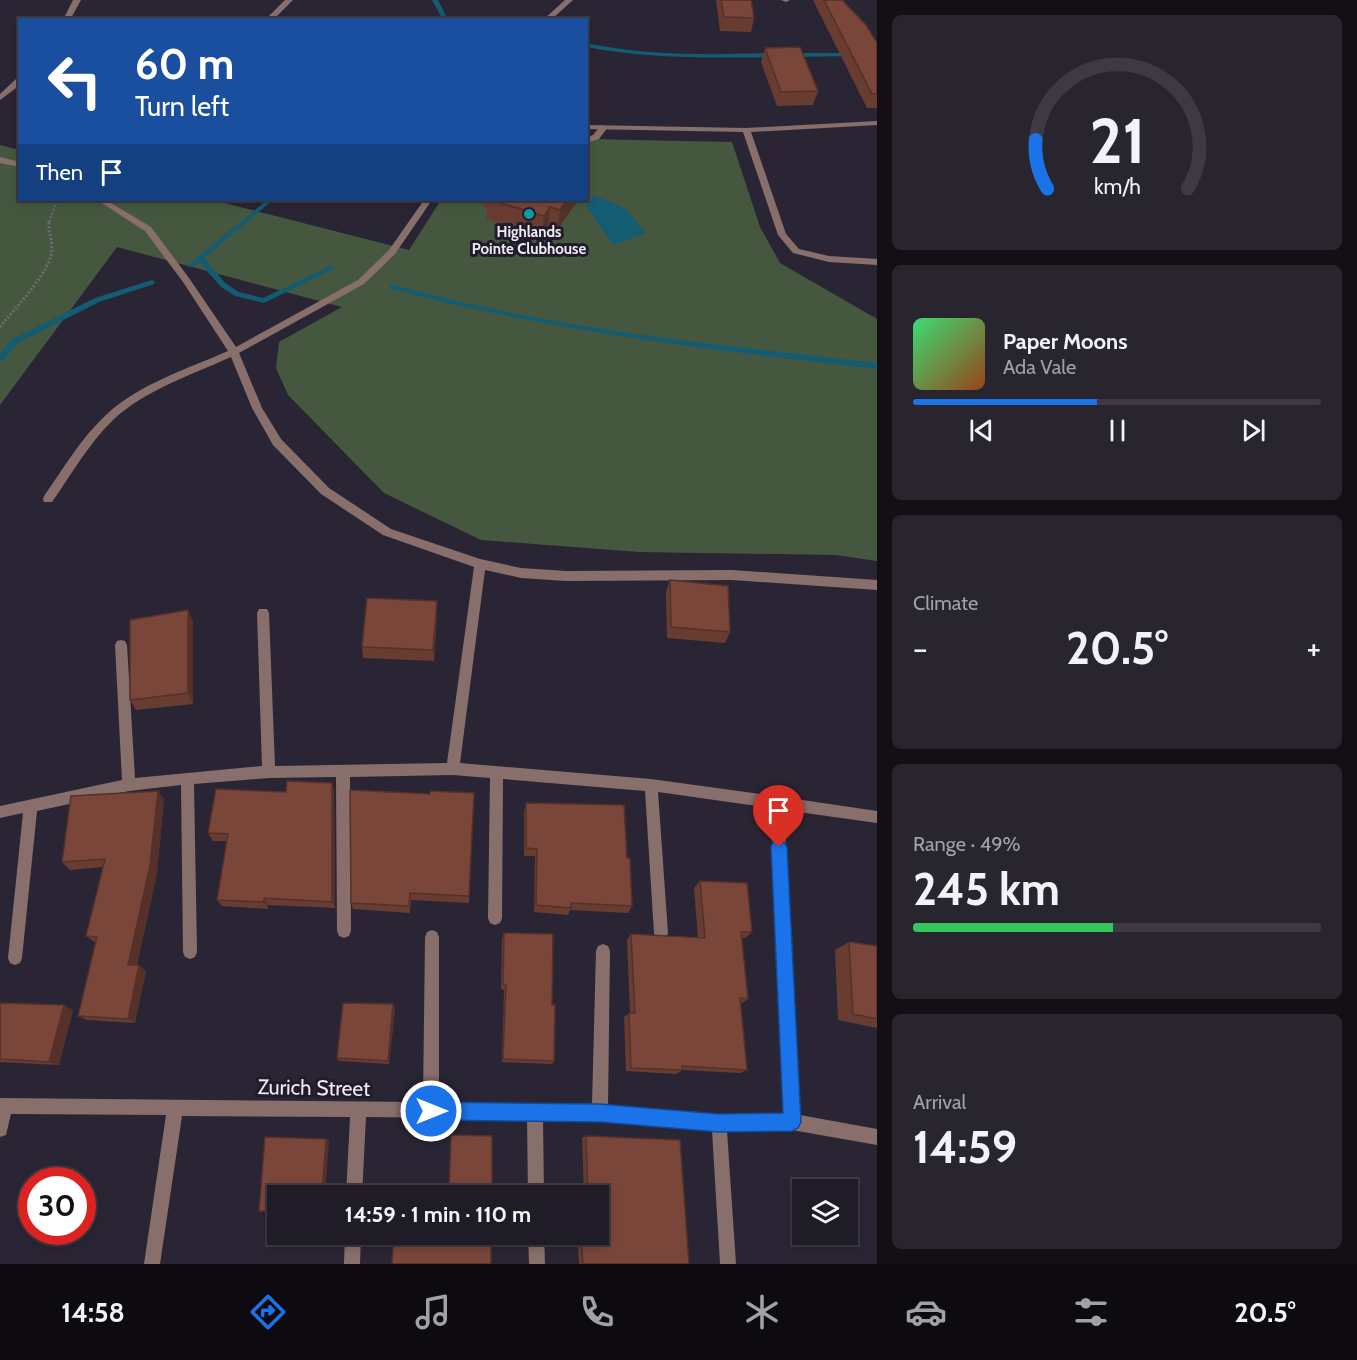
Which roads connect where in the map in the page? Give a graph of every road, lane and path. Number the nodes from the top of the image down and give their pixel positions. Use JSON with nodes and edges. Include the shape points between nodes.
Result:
{"nodes":[{"id":1,"x":77,"y":0,"type":"edge"},
{"id":2,"x":289,"y":0,"type":"edge"},
{"id":3,"x":569,"y":0,"type":"edge"},
{"id":4,"x":67,"y":18,"type":"edge"},
{"id":5,"x":270,"y":18,"type":"edge"},
{"id":6,"x":548,"y":18,"type":"edge"},
{"id":7,"x":18,"y":82,"type":"edge"},
{"id":8,"x":0,"y":98,"type":"edge"},
{"id":9,"x":877,"y":123,"type":"edge"},
{"id":10,"x":588,"y":127,"type":"edge"},
{"id":11,"x":604,"y":127,"type":"junction"},
{"id":12,"x":746,"y":130,"type":"junction"},
{"id":13,"x":588,"y":140,"type":"edge"},
{"id":14,"x":0,"y":160,"type":"edge"},
{"id":15,"x":18,"y":164,"type":"edge"},
{"id":16,"x":57,"y":201,"type":"edge"},
{"id":17,"x":103,"y":201,"type":"edge"},
{"id":18,"x":427,"y":201,"type":"edge"},
{"id":19,"x":877,"y":262,"type":"edge"},
{"id":20,"x":0,"y":327,"type":"edge"},
{"id":21,"x":234,"y":352,"type":"junction"},
{"id":22,"x":48,"y":499,"type":"dead end"},
{"id":23,"x":480,"y":564,"type":"junction"},
{"id":24,"x":877,"y":585,"type":"edge"},
{"id":25,"x":263,"y":613,"type":"dead end"},
{"id":26,"x":121,"y":645,"type":"dead end"},
{"id":27,"x":453,"y":769,"type":"junction"},
{"id":28,"x":343,"y":771,"type":"junction"},
{"id":29,"x":269,"y":772,"type":"junction"},
{"id":30,"x":497,"y":772,"type":"junction"},
{"id":31,"x":187,"y":778,"type":"junction"},
{"id":32,"x":129,"y":784,"type":"junction"},
{"id":33,"x":651,"y":785,"type":"junction"},
{"id":34,"x":777,"y":801,"type":"junction"},
{"id":35,"x":31,"y":804,"type":"junction"},
{"id":36,"x":0,"y":812,"type":"edge"},
{"id":37,"x":877,"y":817,"type":"edge"},
{"id":38,"x":495,"y":918,"type":"dead end"},
{"id":39,"x":344,"y":931,"type":"dead end"},
{"id":40,"x":661,"y":933,"type":"edge"},
{"id":41,"x":432,"y":937,"type":"dead end"},
{"id":42,"x":603,"y":951,"type":"dead end"},
{"id":43,"x":190,"y":952,"type":"dead end"},
{"id":44,"x":15,"y":958,"type":"dead end"},
{"id":45,"x":2,"y":1107,"type":"edge"},
{"id":46,"x":175,"y":1108,"type":"junction"},
{"id":47,"x":358,"y":1110,"type":"junction"},
{"id":48,"x":431,"y":1111,"type":"junction"},
{"id":49,"x":535,"y":1111,"type":"junction"},
{"id":50,"x":600,"y":1113,"type":"junction"},
{"id":51,"x":792,"y":1122,"type":"junction"},
{"id":52,"x":719,"y":1123,"type":"junction"},
{"id":53,"x":0,"y":1129,"type":"edge"},
{"id":54,"x":877,"y":1137,"type":"edge"},
{"id":55,"x":355,"y":1185,"type":"edge"},
{"id":56,"x":536,"y":1185,"type":"edge"},
{"id":57,"x":353,"y":1245,"type":"edge"},
{"id":58,"x":536,"y":1245,"type":"edge"},
{"id":59,"x":152,"y":1264,"type":"edge"},
{"id":60,"x":352,"y":1264,"type":"edge"},
{"id":61,"x":537,"y":1264,"type":"edge"},
{"id":62,"x":728,"y":1264,"type":"edge"}],
"edges":[{"from":1,"to":4,"type":"street"},
{"from":2,"to":5,"type":"street"},
{"from":3,"to":6,"type":"street"},
{"from":7,"to":8,"type":"street"},
{"from":9,"to":12,"type":"street"},
{"from":10,"to":11,"type":"street"},
{"from":11,"to":12,"type":"street"},
{"from":11,"to":13,"type":"street"},
{"from":12,"to":19,"type":"street","via":[[782,235],[796,251],[829,259]]},
{"from":14,"to":15,"type":"street"},
{"from":16,"to":20,"type":"path","via":[[49,218],[52,249],[46,268]]},
{"from":17,"to":21,"type":"street","via":[[148,229]]},
{"from":18,"to":21,"type":"street","via":[[392,252],[361,282]]},
{"from":21,"to":22,"type":"street","via":[[150,389],[110,417]]},
{"from":21,"to":23,"type":"street","via":[[257,408],[277,442],[325,490],[387,532]]},
{"from":23,"to":24,"type":"street","via":[[521,573],[566,576],[732,575]]},
{"from":23,"to":27,"type":"street"},
{"from":25,"to":29,"type":"street"},
{"from":26,"to":32,"type":"street"},
{"from":27,"to":28,"type":"street"},
{"from":27,"to":30,"type":"street"},
{"from":28,"to":29,"type":"street"},
{"from":28,"to":39,"type":"street"},
{"from":29,"to":31,"type":"street"},
{"from":30,"to":33,"type":"street"},
{"from":30,"to":38,"type":"street"},
{"from":31,"to":32,"type":"street"},
{"from":31,"to":43,"type":"street"},
{"from":32,"to":35,"type":"street"},
{"from":33,"to":34,"type":"street"},
{"from":33,"to":40,"type":"street"},
{"from":34,"to":37,"type":"street"},
{"from":34,"to":51,"type":"street"},
{"from":35,"to":36,"type":"street"},
{"from":35,"to":44,"type":"street"},
{"from":41,"to":48,"type":"street"},
{"from":42,"to":50,"type":"street"},
{"from":45,"to":46,"type":"street","name":"Zurich Street"},
{"from":45,"to":53,"type":"street"},
{"from":46,"to":47,"type":"street","name":"Zurich Street"},
{"from":46,"to":59,"type":"street"},
{"from":47,"to":48,"type":"street","name":"Zurich Street"},
{"from":47,"to":55,"type":"street"},
{"from":48,"to":49,"type":"street","name":"Zurich Street"},
{"from":49,"to":50,"type":"street","name":"Zurich Street"},
{"from":49,"to":56,"type":"street"},
{"from":50,"to":52,"type":"street","name":"Zurich Street"},
{"from":51,"to":52,"type":"street","name":"Zurich Street"},
{"from":51,"to":54,"type":"street","name":"Zurich Street"},
{"from":52,"to":62,"type":"street"},
{"from":57,"to":60,"type":"street"},
{"from":58,"to":61,"type":"street"}]}
